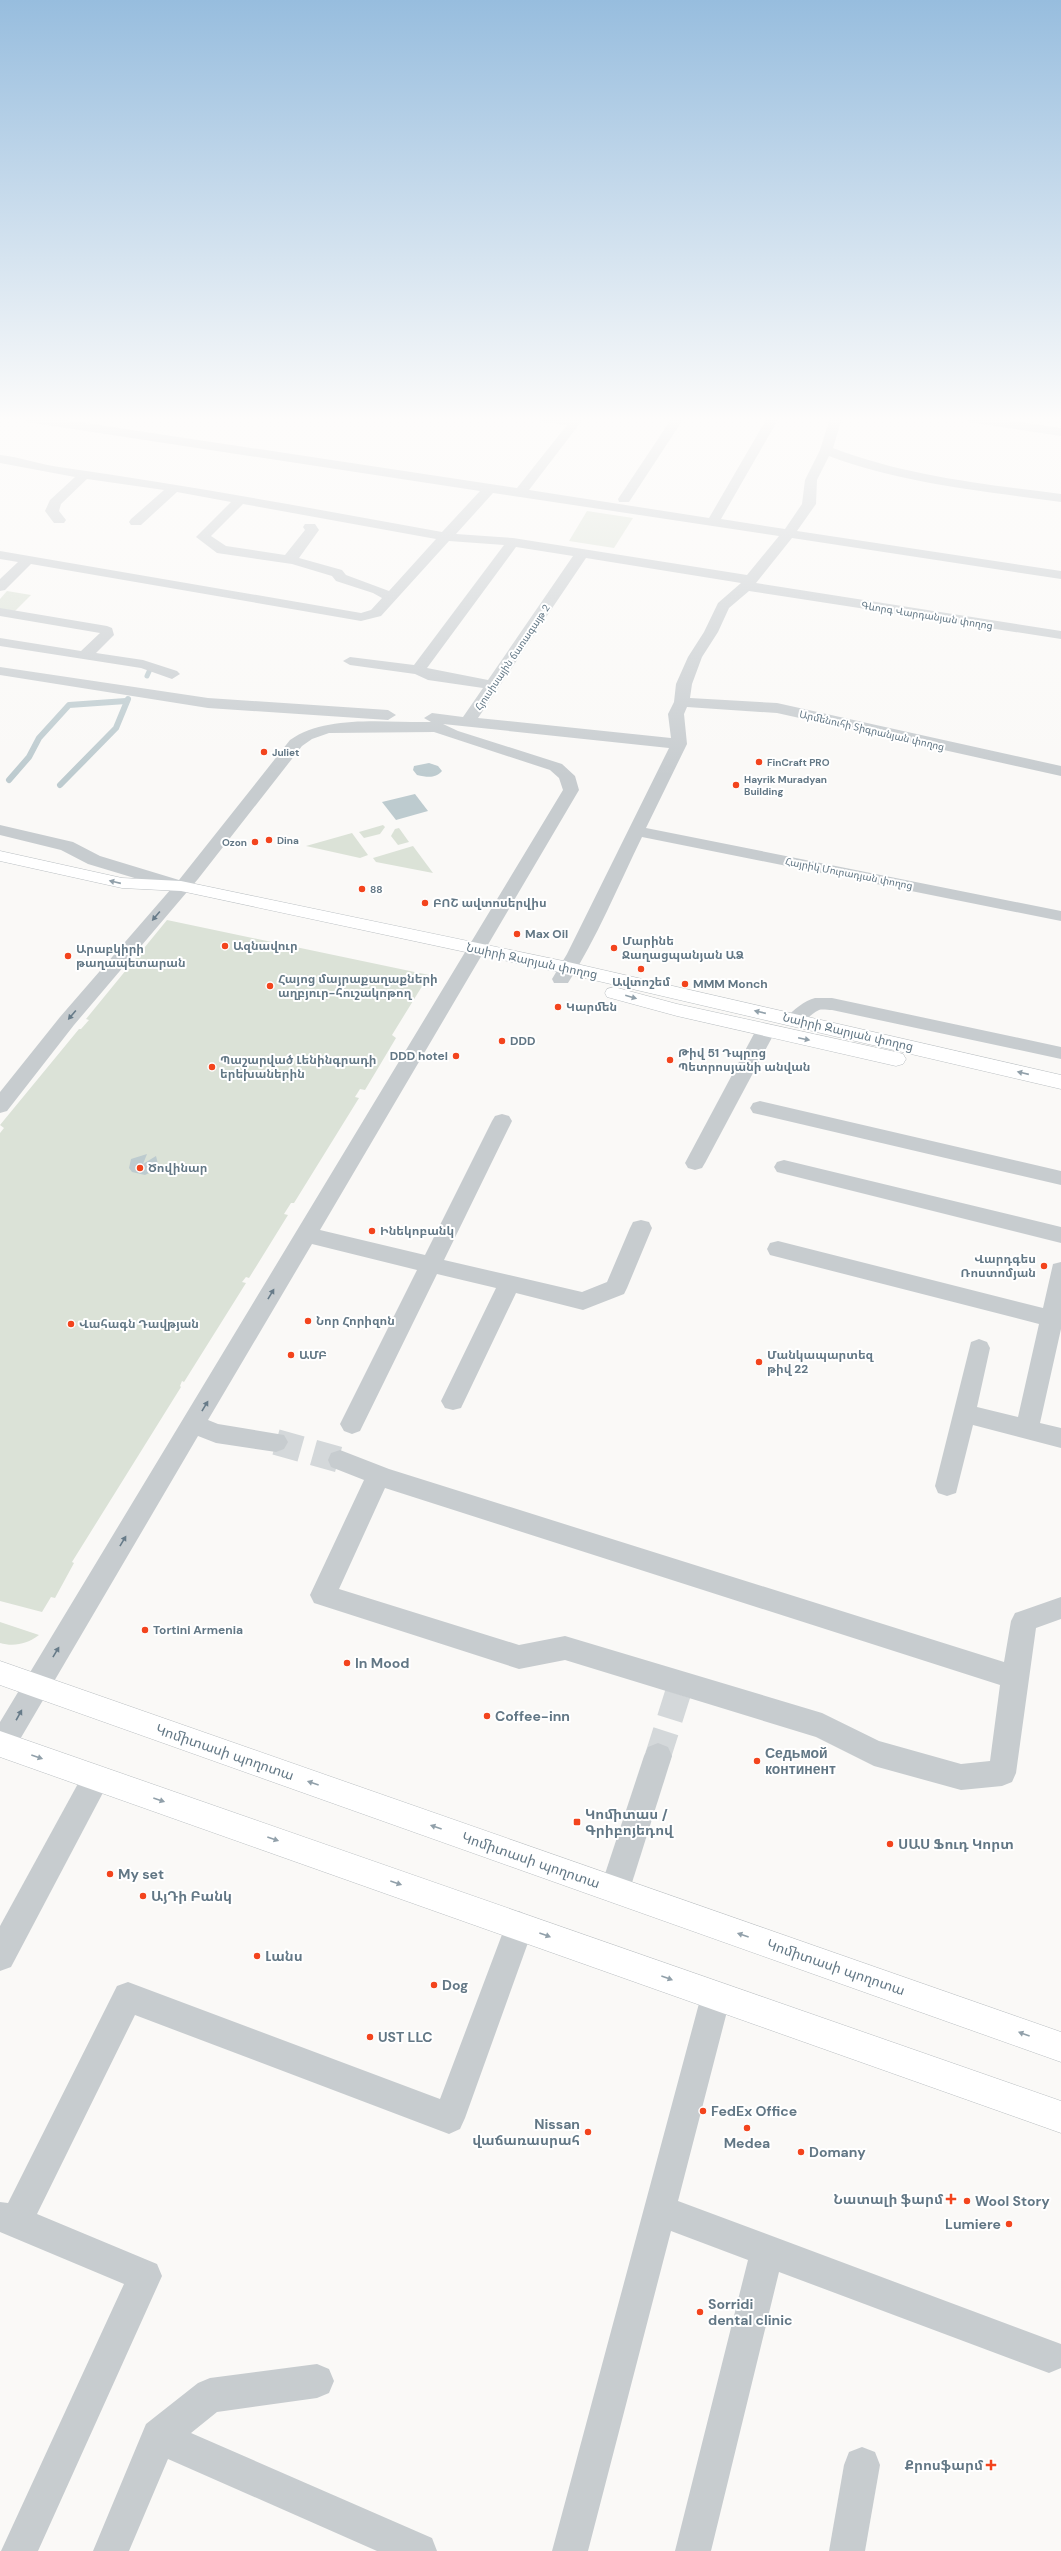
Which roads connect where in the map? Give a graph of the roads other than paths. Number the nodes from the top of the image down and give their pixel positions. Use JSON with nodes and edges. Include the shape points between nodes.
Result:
{"nodes":[{"id":1,"x":203,"y":537,"type":"edge"},
{"id":2,"x":306,"y":537,"type":"edge"},
{"id":3,"x":445,"y":537,"type":"joint"},
{"id":4,"x":786,"y":537,"type":"edge"},
{"id":5,"x":822,"y":537,"type":"edge"},
{"id":6,"x":514,"y":542,"type":"junction"},
{"id":7,"x":582,"y":553,"type":"junction"},
{"id":8,"x":0,"y":555,"type":"edge"},
{"id":9,"x":28,"y":560,"type":"junction"},
{"id":10,"x":293,"y":560,"type":"junction"},
{"id":11,"x":1061,"y":575,"type":"edge"},
{"id":12,"x":749,"y":583,"type":"junction"},
{"id":13,"x":0,"y":587,"type":"edge"},
{"id":14,"x":391,"y":598,"type":"junction"},
{"id":15,"x":0,"y":612,"type":"edge"},
{"id":16,"x":1061,"y":636,"type":"edge"},
{"id":17,"x":0,"y":642,"type":"edge"},
{"id":18,"x":84,"y":656,"type":"junction"},
{"id":19,"x":350,"y":661,"type":"dead end"},
{"id":20,"x":419,"y":670,"type":"junction"},
{"id":21,"x":0,"y":671,"type":"edge"},
{"id":22,"x":172,"y":674,"type":"dead end"},
{"id":23,"x":493,"y":685,"type":"junction"},
{"id":24,"x":682,"y":702,"type":"junction"},
{"id":25,"x":468,"y":721,"type":"junction"},
{"id":26,"x":679,"y":744,"type":"junction"},
{"id":27,"x":1061,"y":771,"type":"edge"},
{"id":28,"x":0,"y":830,"type":"edge"},
{"id":29,"x":637,"y":831,"type":"junction"},
{"id":30,"x":0,"y":856,"type":"edge"},
{"id":31,"x":177,"y":891,"type":"junction"},
{"id":32,"x":1061,"y":916,"type":"edge"},
{"id":33,"x":474,"y":954,"type":"junction"},
{"id":34,"x":564,"y":973,"type":"junction"},
{"id":35,"x":795,"y":1020,"type":"junction"},
{"id":36,"x":766,"y":1030,"type":"junction"},
{"id":37,"x":1061,"y":1053,"type":"edge"},
{"id":38,"x":1061,"y":1082,"type":"edge"},
{"id":39,"x":1061,"y":1095,"type":"edge"},
{"id":40,"x":0,"y":1106,"type":"edge"},
{"id":41,"x":760,"y":1108,"type":"dead end"},
{"id":42,"x":502,"y":1121,"type":"dead end"},
{"id":43,"x":695,"y":1163,"type":"dead end"},
{"id":44,"x":784,"y":1167,"type":"dead end"},
{"id":45,"x":1061,"y":1178,"type":"edge"},
{"id":46,"x":641,"y":1228,"type":"dead end"},
{"id":47,"x":307,"y":1235,"type":"junction"},
{"id":48,"x":1061,"y":1235,"type":"edge"},
{"id":49,"x":778,"y":1249,"type":"dead end"},
{"id":50,"x":432,"y":1266,"type":"junction"},
{"id":51,"x":1061,"y":1270,"type":"edge"},
{"id":52,"x":509,"y":1284,"type":"junction"},
{"id":53,"x":1052,"y":1319,"type":"junction"},
{"id":54,"x":979,"y":1348,"type":"dead end"},
{"id":55,"x":453,"y":1401,"type":"dead end"},
{"id":56,"x":964,"y":1413,"type":"junction"},
{"id":57,"x":194,"y":1424,"type":"junction"},
{"id":58,"x":352,"y":1424,"type":"dead end"},
{"id":59,"x":1028,"y":1429,"type":"junction"},
{"id":60,"x":1061,"y":1438,"type":"edge"},
{"id":61,"x":276,"y":1442,"type":"tunnel mouth"},
{"id":62,"x":340,"y":1460,"type":"tunnel mouth"},
{"id":63,"x":380,"y":1476,"type":"junction"},
{"id":64,"x":947,"y":1486,"type":"dead end"},
{"id":65,"x":1061,"y":1608,"type":"edge"},
{"id":66,"x":0,"y":1673,"type":"edge"},
{"id":67,"x":1014,"y":1677,"type":"junction"},
{"id":68,"x":36,"y":1686,"type":"junction"},
{"id":69,"x":1,"y":1744,"type":"edge"},
{"id":70,"x":658,"y":1756,"type":"tunnel mouth"},
{"id":71,"x":96,"y":1778,"type":"junction"},
{"id":72,"x":615,"y":1889,"type":"junction"},
{"id":73,"x":519,"y":1926,"type":"junction"},
{"id":74,"x":0,"y":1956,"type":"edge"},
{"id":75,"x":716,"y":1996,"type":"junction"},
{"id":76,"x":1061,"y":2047,"type":"edge"},
{"id":77,"x":1061,"y":2117,"type":"edge"},
{"id":78,"x":660,"y":2211,"type":"junction"},
{"id":79,"x":5,"y":2220,"type":"edge"},
{"id":80,"x":767,"y":2251,"type":"junction"},
{"id":81,"x":1050,"y":2356,"type":"dead end"},
{"id":82,"x":317,"y":2381,"type":"dead end"},
{"id":83,"x":159,"y":2437,"type":"junction"},
{"id":84,"x":862,"y":2465,"type":"dead end"},
{"id":85,"x":19,"y":2551,"type":"edge"},
{"id":86,"x":111,"y":2551,"type":"edge"},
{"id":87,"x":419,"y":2551,"type":"edge"},
{"id":88,"x":570,"y":2551,"type":"edge"},
{"id":89,"x":693,"y":2551,"type":"edge"},
{"id":90,"x":847,"y":2551,"type":"edge"}],
"edges":[{"from":1,"to":10,"type":"street","via":[[222,550]]},
{"from":2,"to":10,"type":"street","via":[[292,555]]},
{"from":3,"to":6,"type":"street","name":"Գևորգ Վարդանյան փողոց"},
{"from":3,"to":14,"type":"street"},
{"from":4,"to":12,"type":"street"},
{"from":5,"to":11,"type":"street"},
{"from":6,"to":7,"type":"street","name":"Գևորգ Վարդանյան փողոց"},
{"from":6,"to":20,"type":"street"},
{"from":7,"to":12,"type":"street","name":"Գևորգ Վարդանյան փողոց"},
{"from":7,"to":23,"type":"street","name":"Հյուսիսային ճառագայթ 2"},
{"from":8,"to":9,"type":"street"},
{"from":9,"to":13,"type":"street"},
{"from":9,"to":14,"type":"street","via":[[361,617],[376,614]]},
{"from":10,"to":14,"type":"street","via":[[337,573],[341,578],[378,590]]},
{"from":12,"to":16,"type":"street","name":"Գևորգ Վարդանյան փողոց"},
{"from":12,"to":24,"type":"street","via":[[723,606],[690,668],[684,684]]},
{"from":15,"to":18,"type":"street","via":[[107,631],[107,635]]},
{"from":17,"to":18,"type":"street"},
{"from":18,"to":22,"type":"street","via":[[143,664]]},
{"from":19,"to":20,"type":"street"},
{"from":20,"to":23,"type":"street","via":[[428,675]]},
{"from":21,"to":25,"type":"street","via":[[208,702]]},
{"from":23,"to":25,"type":"street","name":"Հյուսիսային ճառագայթ 2"},
{"from":24,"to":26,"type":"street","via":[[676,714]]},
{"from":24,"to":27,"type":"street","name":"Արմենուհի Տիգրանյան փողոց","via":[[777,708]]},
{"from":25,"to":26,"type":"street"},
{"from":26,"to":29,"type":"street"},
{"from":28,"to":31,"type":"street","via":[[67,846],[94,860]]},
{"from":29,"to":32,"type":"street","name":"Հայրիկ Մուրադյան փողոց"},
{"from":29,"to":34,"type":"street"},
{"from":31,"to":30,"type":"main road","name":"Նաիրի Զարյան փողոց","one_way":true,"via":[[122,883]]},
{"from":31,"to":33,"type":"main road","name":"Նաիրի Զարյան փողոց"},
{"from":31,"to":33,"type":"street","via":[[296,743],[306,736],[328,728],[437,727],[556,767],[567,776],[571,790]]},
{"from":31,"to":40,"type":"street","one_way":true,"via":[[67,1021]]},
{"from":33,"to":34,"type":"main road","name":"Նաիրի Զարյան փողոց"},
{"from":33,"to":47,"type":"street"},
{"from":35,"to":34,"type":"main road","name":"Նաիրի Զարյան փողոց","one_way":true},
{"from":34,"to":36,"type":"main road","name":"Նաիրի Զարյան փողոց","one_way":true,"via":[[677,1010]]},
{"from":35,"to":37,"type":"street","via":[[815,1004],[832,1004]]},
{"from":38,"to":35,"type":"main road","name":"Նաիրի Զարյան փողոց","one_way":true},
{"from":36,"to":39,"type":"main road","name":"Նաիրի Զարյան փողոց","one_way":true},
{"from":36,"to":43,"type":"street"},
{"from":41,"to":45,"type":"street"},
{"from":42,"to":50,"type":"street"},
{"from":44,"to":48,"type":"street"},
{"from":46,"to":52,"type":"street","via":[[616,1288],[583,1301]]},
{"from":47,"to":50,"type":"street"},
{"from":57,"to":47,"type":"street","one_way":true},
{"from":49,"to":53,"type":"street"},
{"from":50,"to":52,"type":"street"},
{"from":50,"to":58,"type":"street"},
{"from":51,"to":53,"type":"street"},
{"from":52,"to":55,"type":"street"},
{"from":53,"to":59,"type":"street"},
{"from":54,"to":56,"type":"street"},
{"from":56,"to":59,"type":"street"},
{"from":56,"to":64,"type":"street"},
{"from":57,"to":61,"type":"street","via":[[216,1433]]},
{"from":68,"to":57,"type":"street","one_way":true},
{"from":59,"to":60,"type":"street"},
{"from":62,"to":63,"type":"street"},
{"from":63,"to":67,"type":"street"},
{"from":63,"to":67,"type":"street","via":[[322,1595],[519,1657],[565,1648],[679,1688],[822,1726],[874,1753],[961,1777],[1002,1773]]},
{"from":65,"to":67,"type":"street","via":[[1024,1620]]},
{"from":66,"to":68,"type":"main road","name":"Կոմիտասի պողոտա"},
{"from":69,"to":68,"type":"street","one_way":true},
{"from":72,"to":68,"type":"main road","name":"Կոմիտասի պողոտա","one_way":true},
{"from":69,"to":71,"type":"main road","one_way":true},
{"from":70,"to":72,"type":"street"},
{"from":71,"to":73,"type":"main road","one_way":true},
{"from":71,"to":74,"type":"street"},
{"from":76,"to":72,"type":"main road","name":"Կոմիտասի պողոտա","one_way":true},
{"from":73,"to":75,"type":"main road","one_way":true},
{"from":73,"to":79,"type":"street","via":[[449,2118],[128,1997]]},
{"from":75,"to":77,"type":"main road"},
{"from":75,"to":78,"type":"street"},
{"from":78,"to":80,"type":"street"},
{"from":78,"to":88,"type":"street"},
{"from":79,"to":85,"type":"street","via":[[145,2276]]},
{"from":80,"to":81,"type":"street"},
{"from":80,"to":89,"type":"street"},
{"from":82,"to":83,"type":"street","via":[[210,2395]]},
{"from":83,"to":86,"type":"street"},
{"from":83,"to":87,"type":"street"},
{"from":84,"to":90,"type":"street"}]}
